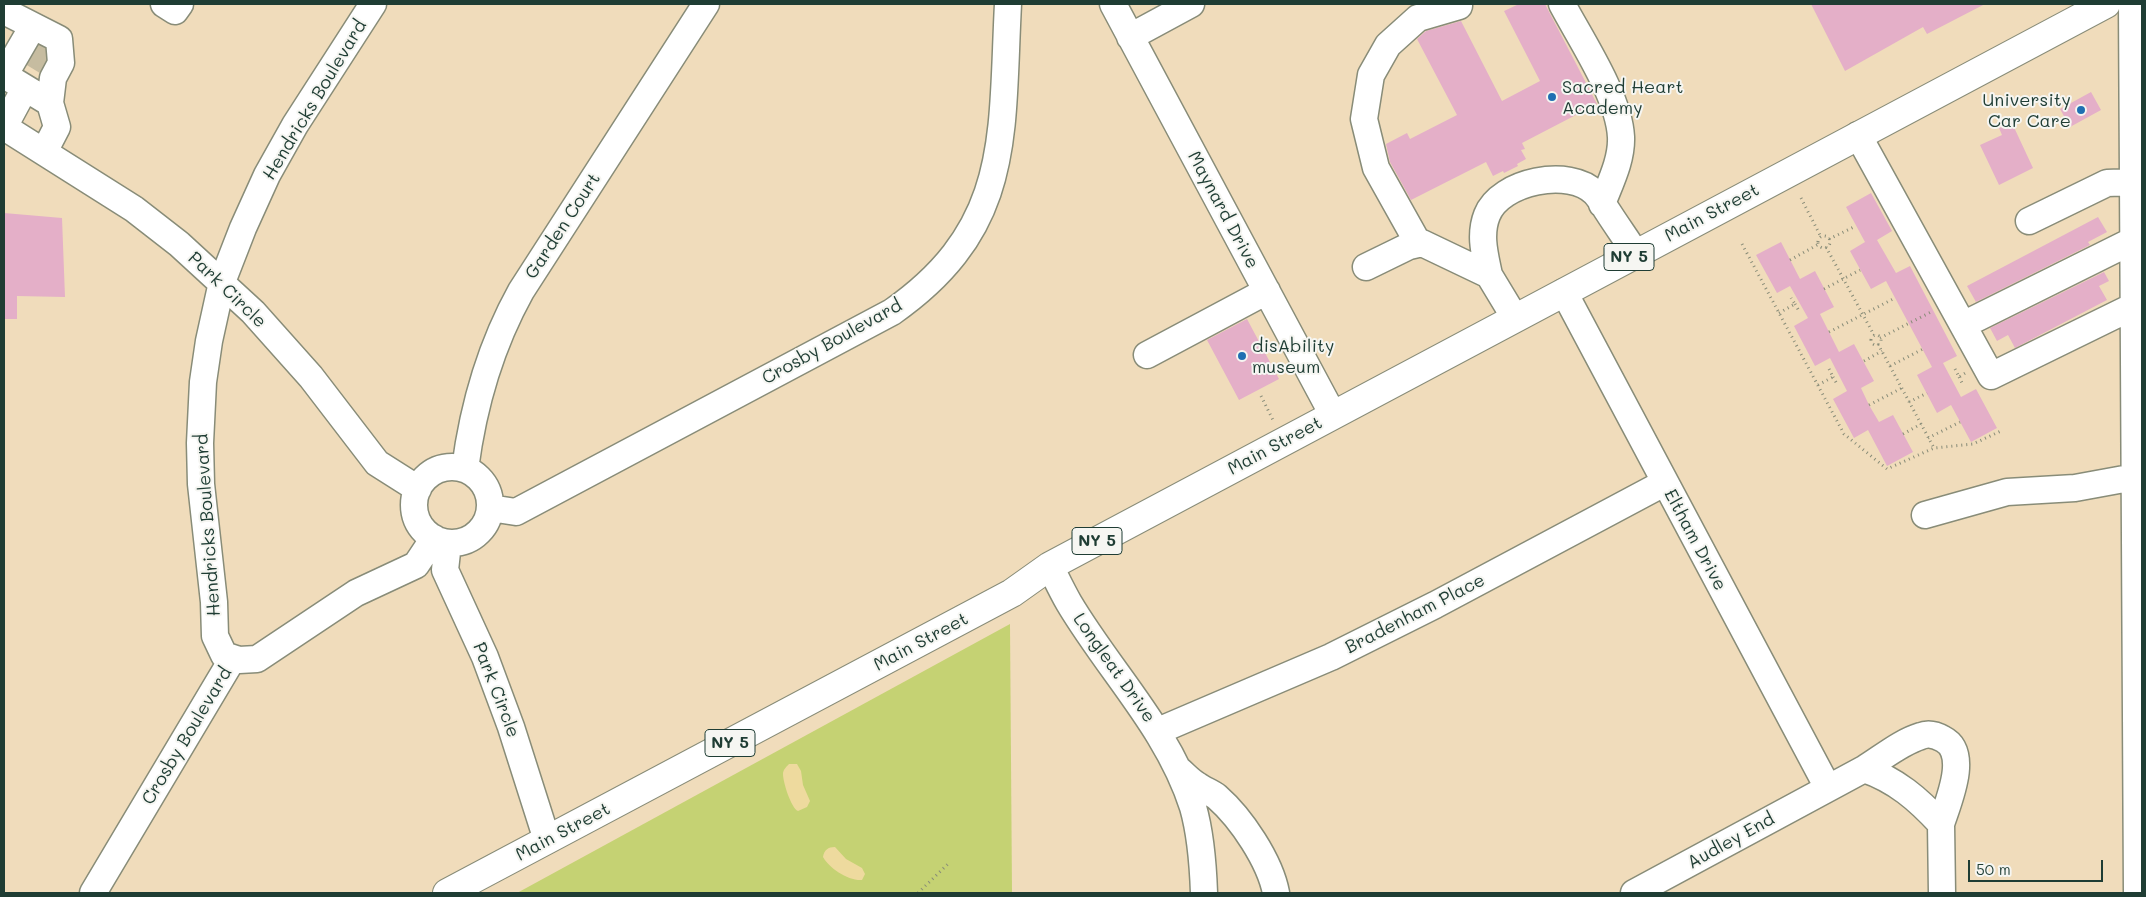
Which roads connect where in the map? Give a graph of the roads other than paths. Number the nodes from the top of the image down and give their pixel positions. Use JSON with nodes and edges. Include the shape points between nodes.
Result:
{"nodes":[{"id":1,"x":7,"y":4,"type":"edge"},
{"id":2,"x":164,"y":4,"type":"edge"},
{"id":3,"x":180,"y":4,"type":"edge"},
{"id":4,"x":374,"y":4,"type":"edge"},
{"id":5,"x":706,"y":4,"type":"edge"},
{"id":6,"x":1008,"y":4,"type":"edge"},
{"id":7,"x":1114,"y":4,"type":"edge"},
{"id":8,"x":1191,"y":4,"type":"edge"},
{"id":9,"x":1562,"y":4,"type":"edge"},
{"id":10,"x":2106,"y":4,"type":"edge"},
{"id":11,"x":2132,"y":4,"type":"edge"},
{"id":12,"x":1459,"y":6,"type":"dead end"},
{"id":13,"x":4,"y":9,"type":"edge"},
{"id":14,"x":43,"y":33,"type":"junction"},
{"id":15,"x":1130,"y":37,"type":"junction"},
{"id":16,"x":17,"y":78,"type":"edge"},
{"id":17,"x":50,"y":103,"type":"junction"},
{"id":18,"x":2138,"y":107,"type":"edge"},
{"id":19,"x":4,"y":127,"type":"edge"},
{"id":20,"x":1858,"y":135,"type":"junction"},
{"id":21,"x":44,"y":152,"type":"junction"},
{"id":22,"x":2134,"y":182,"type":"junction"},
{"id":23,"x":1602,"y":204,"type":"junction"},
{"id":24,"x":2029,"y":221,"type":"dead end"},
{"id":25,"x":2137,"y":235,"type":"edge"},
{"id":26,"x":1418,"y":243,"type":"junction"},
{"id":27,"x":1636,"y":254,"type":"junction"},
{"id":28,"x":1366,"y":267,"type":"dead end"},
{"id":29,"x":1489,"y":275,"type":"junction"},
{"id":30,"x":222,"y":282,"type":"junction"},
{"id":31,"x":1267,"y":291,"type":"junction"},
{"id":32,"x":1564,"y":292,"type":"junction"},
{"id":33,"x":2134,"y":306,"type":"junction"},
{"id":34,"x":1515,"y":318,"type":"junction"},
{"id":35,"x":1963,"y":325,"type":"junction"},
{"id":36,"x":1147,"y":355,"type":"dead end"},
{"id":37,"x":2138,"y":381,"type":"edge"},
{"id":38,"x":1333,"y":415,"type":"junction"},
{"id":39,"x":465,"y":469,"type":"junction"},
{"id":40,"x":2135,"y":477,"type":"junction"},
{"id":41,"x":1664,"y":482,"type":"junction"},
{"id":42,"x":418,"y":488,"type":"junction"},
{"id":43,"x":490,"y":508,"type":"junction"},
{"id":44,"x":1925,"y":514,"type":"dead end"},
{"id":45,"x":441,"y":540,"type":"junction"},
{"id":46,"x":1050,"y":566,"type":"junction"},
{"id":47,"x":234,"y":658,"type":"junction"},
{"id":48,"x":1158,"y":731,"type":"junction"},
{"id":49,"x":1864,"y":769,"type":"junction"},
{"id":50,"x":1178,"y":770,"type":"junction"},
{"id":51,"x":1828,"y":788,"type":"junction"},
{"id":52,"x":1941,"y":824,"type":"junction"},
{"id":53,"x":2139,"y":825,"type":"edge"},
{"id":54,"x":547,"y":840,"type":"junction"},
{"id":55,"x":93,"y":893,"type":"edge"},
{"id":56,"x":447,"y":893,"type":"edge"},
{"id":57,"x":1204,"y":893,"type":"edge"},
{"id":58,"x":1276,"y":893,"type":"edge"},
{"id":59,"x":1634,"y":893,"type":"edge"},
{"id":60,"x":1942,"y":893,"type":"edge"},
{"id":61,"x":2137,"y":893,"type":"edge"}],
"edges":[{"from":1,"to":13,"type":"main road"},
{"from":2,"to":3,"type":"street","via":[[175,12]]},
{"from":4,"to":30,"type":"street","name":"Hendricks Boulevard","via":[[295,125],[267,175]]},
{"from":5,"to":39,"type":"street","name":"Garden Court","via":[[508,314],[494,347],[470,434]]},
{"from":6,"to":43,"type":"street","name":"Crosby Boulevard","via":[[1000,144],[995,174],[972,230],[940,274],[892,312],[516,512]]},
{"from":7,"to":15,"type":"street","name":"Maynard Drive"},
{"from":8,"to":15,"type":"street"},
{"from":9,"to":23,"type":"street","via":[[1609,93],[1621,138],[1618,163]]},
{"from":10,"to":20,"type":"main road","name":"Main Street","number":"NY 5"},
{"from":11,"to":18,"type":"street"},
{"from":12,"to":26,"type":"street","via":[[1418,18],[1388,45],[1371,74],[1364,119],[1376,168]]},
{"from":13,"to":14,"type":"street"},
{"from":14,"to":16,"type":"street"},
{"from":14,"to":17,"type":"street","via":[[59,39],[61,64],[54,78]]},
{"from":15,"to":31,"type":"street","name":"Maynard Drive"},
{"from":16,"to":17,"type":"street"},
{"from":16,"to":19,"type":"street"},
{"from":17,"to":21,"type":"street","via":[[56,127]]},
{"from":18,"to":22,"type":"street"},
{"from":19,"to":21,"type":"street","name":"Park Circle"},
{"from":20,"to":27,"type":"main road","name":"Main Street","number":"NY 5"},
{"from":20,"to":35,"type":"street"},
{"from":21,"to":30,"type":"street","name":"Park Circle","via":[[134,209]]},
{"from":22,"to":24,"type":"street","via":[[2107,183]]},
{"from":22,"to":25,"type":"street"},
{"from":23,"to":27,"type":"street"},
{"from":23,"to":29,"type":"street","via":[[1594,192],[1577,183],[1538,181],[1515,188],[1495,204],[1482,233]]},
{"from":25,"to":33,"type":"street"},
{"from":25,"to":35,"type":"street"},
{"from":26,"to":28,"type":"street"},
{"from":26,"to":29,"type":"street","via":[[1438,249]]},
{"from":27,"to":32,"type":"main road","name":"Main Street","number":"NY 5"},
{"from":29,"to":34,"type":"street"},
{"from":30,"to":42,"type":"street","name":"Park Circle","via":[[311,377],[377,463]]},
{"from":30,"to":47,"type":"street","name":"Hendricks Boulevard","via":[[203,382],[201,484],[215,636],[224,655]]},
{"from":31,"to":36,"type":"street"},
{"from":31,"to":38,"type":"street","name":"Maynard Drive"},
{"from":32,"to":34,"type":"main road","name":"Main Street","number":"NY 5"},
{"from":32,"to":41,"type":"street","name":"Eltham Drive"},
{"from":33,"to":35,"type":"street","via":[[1981,373]]},
{"from":33,"to":37,"type":"street"},
{"from":34,"to":38,"type":"main road","name":"Main Street","number":"NY 5"},
{"from":37,"to":40,"type":"street"},
{"from":38,"to":46,"type":"main road","name":"Main Street","number":"NY 5"},
{"from":39,"to":42,"type":"street","via":[[448,467],[433,472]]},
{"from":39,"to":43,"type":"street","via":[[474,473],[487,488]]},
{"from":40,"to":44,"type":"street","via":[[2075,488],[2007,492]]},
{"from":40,"to":53,"type":"street"},
{"from":41,"to":48,"type":"street","name":"Bradenham Place","via":[[1436,605],[1340,652]]},
{"from":41,"to":51,"type":"street","name":"Eltham Drive"},
{"from":42,"to":45,"type":"street","via":[[414,500],[418,522],[425,531]]},
{"from":43,"to":45,"type":"street","via":[[487,520],[476,534],[460,542]]},
{"from":45,"to":47,"type":"street","name":"Crosby Boulevard","via":[[416,565],[356,593],[257,660]]},
{"from":45,"to":54,"type":"street","name":"Park Circle","via":[[445,570],[485,657]]},
{"from":46,"to":48,"type":"street","name":"Longleat Drive","via":[[1069,603]]},
{"from":46,"to":54,"type":"main road","name":"Main Street","number":"NY 5","via":[[1012,593]]},
{"from":47,"to":55,"type":"street","name":"Crosby Boulevard"},
{"from":48,"to":50,"type":"street","name":"Longleat Drive"},
{"from":49,"to":51,"type":"street","name":"Audley End"},
{"from":49,"to":52,"type":"street","via":[[1912,794]]},
{"from":49,"to":52,"type":"street","name":"Audley End","via":[[1922,735],[1936,735],[1950,742],[1956,754],[1956,771]]},
{"from":50,"to":57,"type":"street","name":"Longleat Drive","via":[[1193,807],[1203,860]]},
{"from":50,"to":58,"type":"street","name":"Longleat Drive","via":[[1216,796],[1237,820],[1263,860]]},
{"from":51,"to":59,"type":"street","name":"Audley End"},
{"from":52,"to":60,"type":"street"},
{"from":53,"to":61,"type":"street"},
{"from":54,"to":56,"type":"main road","name":"Main Street","number":"NY 5"}]}
